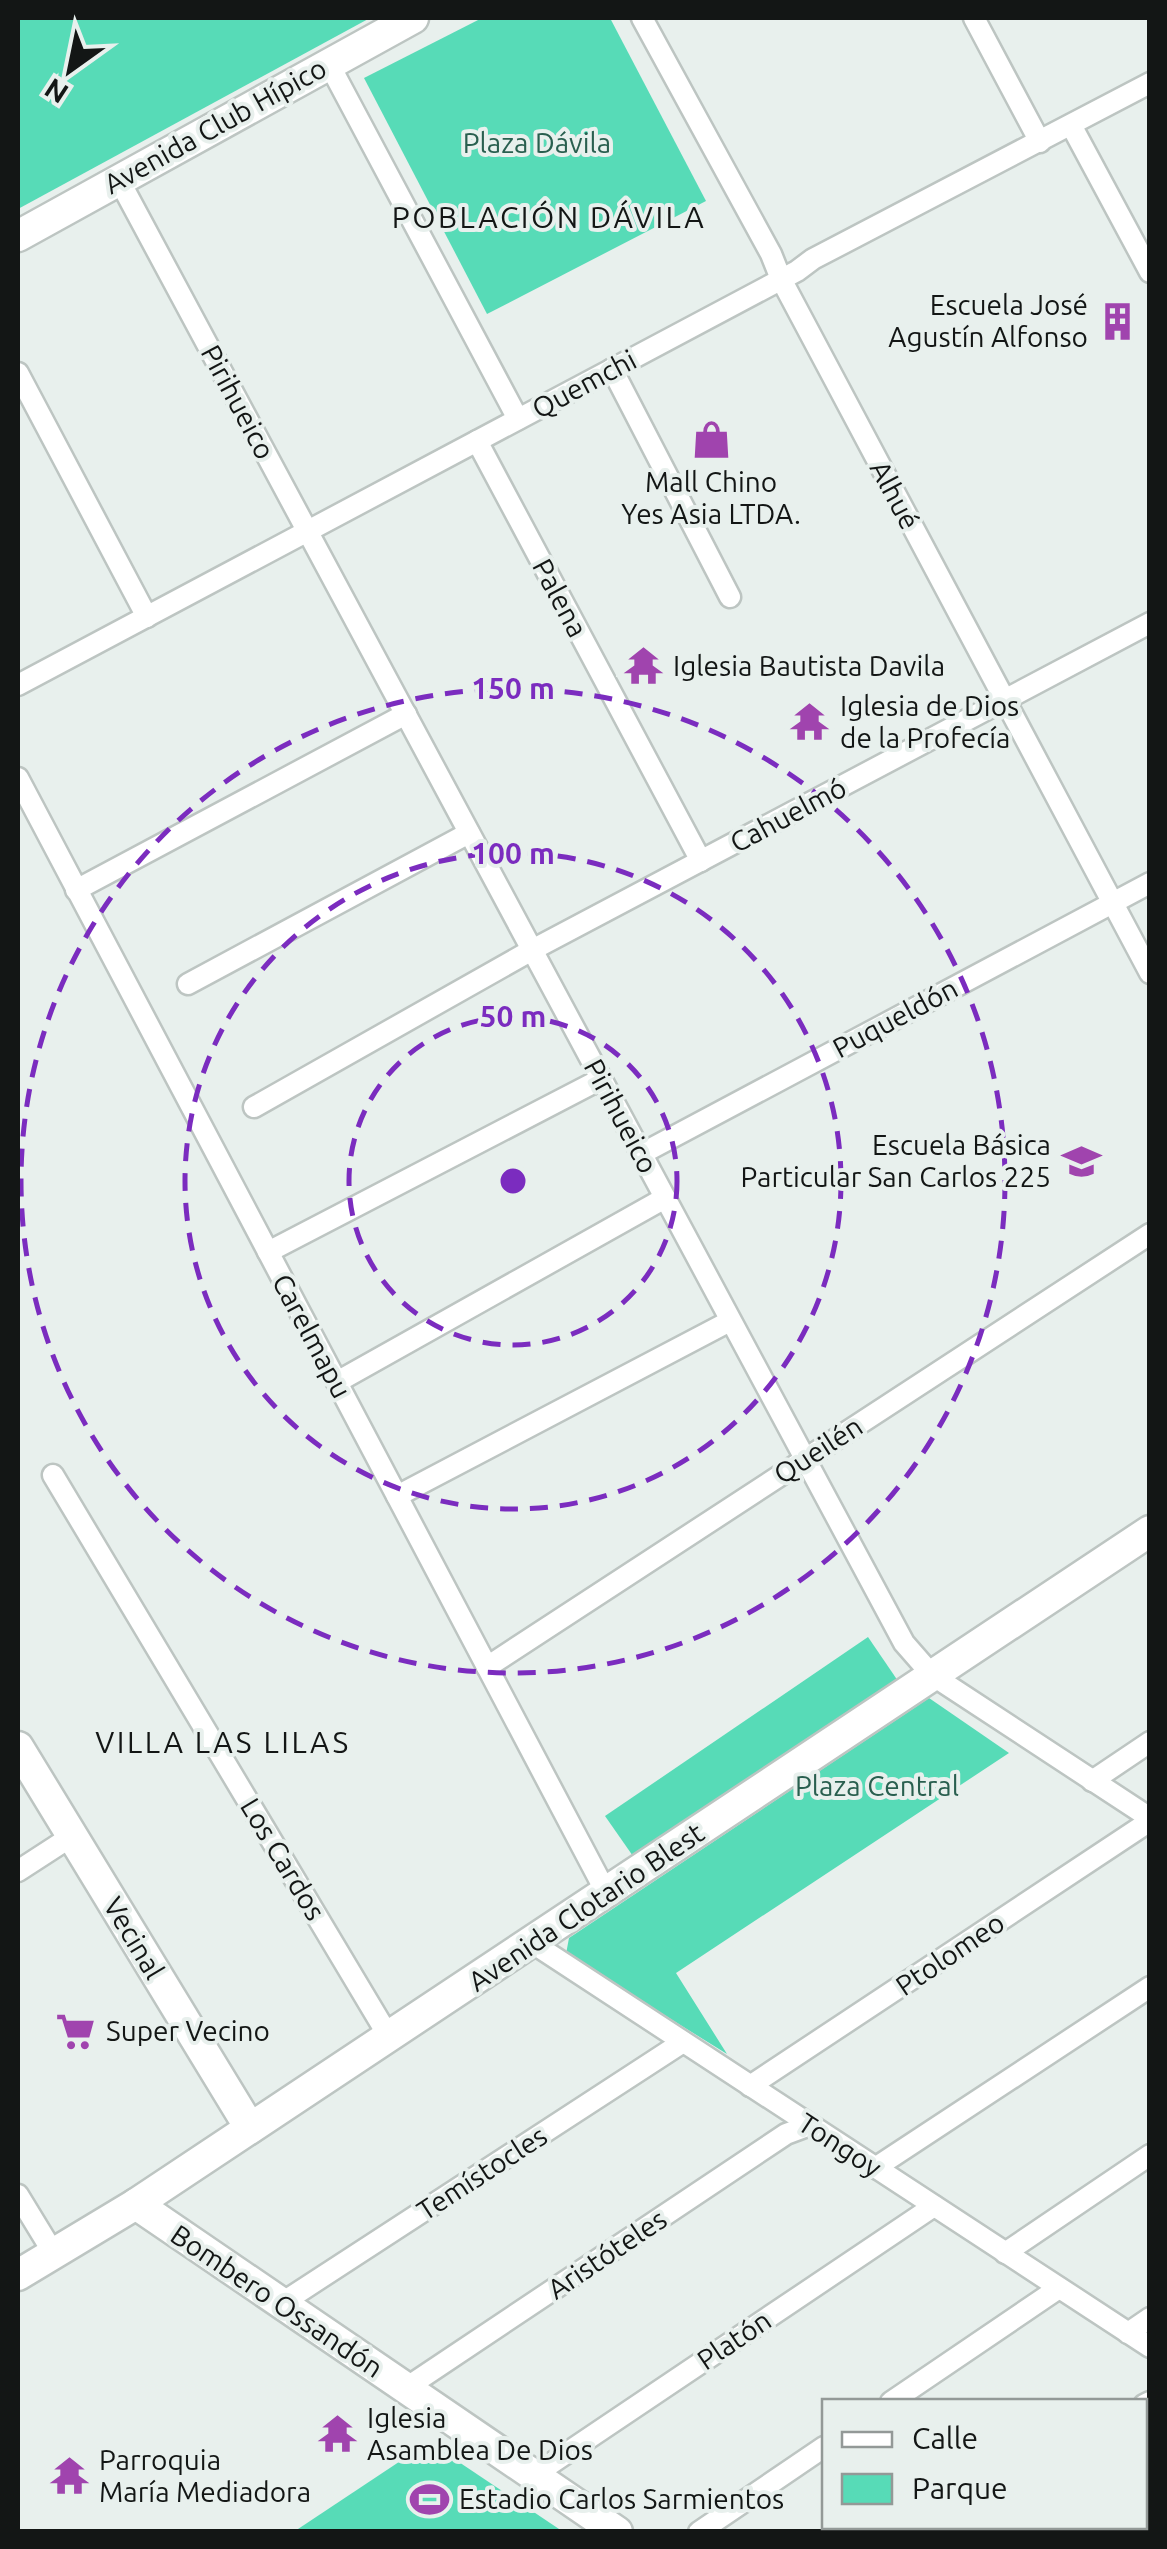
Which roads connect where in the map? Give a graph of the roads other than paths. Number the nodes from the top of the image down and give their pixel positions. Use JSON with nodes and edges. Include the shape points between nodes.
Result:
{"nodes":[{"id":1,"x":413,"y":18,"type":"edge"},
{"id":2,"x":642,"y":18,"type":"edge"},
{"id":3,"x":974,"y":18,"type":"edge"},
{"id":4,"x":329,"y":64,"type":"junction"},
{"id":5,"x":1150,"y":84,"type":"edge"},
{"id":6,"x":1071,"y":125,"type":"junction"},
{"id":7,"x":1040,"y":142,"type":"junction"},
{"id":8,"x":119,"y":180,"type":"junction"},
{"id":9,"x":18,"y":236,"type":"edge"},
{"id":10,"x":1150,"y":272,"type":"edge"},
{"id":11,"x":781,"y":279,"type":"junction"},
{"id":12,"x":612,"y":369,"type":"junction"},
{"id":13,"x":18,"y":373,"type":"edge"},
{"id":14,"x":518,"y":419,"type":"junction"},
{"id":15,"x":476,"y":442,"type":"junction"},
{"id":16,"x":308,"y":531,"type":"junction"},
{"id":17,"x":730,"y":598,"type":"dead end"},
{"id":18,"x":147,"y":617,"type":"junction"},
{"id":19,"x":1150,"y":623,"type":"edge"},
{"id":20,"x":18,"y":686,"type":"edge"},
{"id":21,"x":1003,"y":702,"type":"junction"},
{"id":22,"x":406,"y":714,"type":"junction"},
{"id":23,"x":18,"y":778,"type":"edge"},
{"id":24,"x":469,"y":834,"type":"junction"},
{"id":25,"x":701,"y":861,"type":"junction"},
{"id":26,"x":1150,"y":883,"type":"edge"},
{"id":27,"x":76,"y":890,"type":"junction"},
{"id":28,"x":1112,"y":903,"type":"junction"},
{"id":29,"x":532,"y":950,"type":"junction"},
{"id":30,"x":1150,"y":973,"type":"edge"},
{"id":31,"x":188,"y":984,"type":"dead end"},
{"id":32,"x":601,"y":1079,"type":"junction"},
{"id":33,"x":254,"y":1107,"type":"dead end"},
{"id":34,"x":641,"y":1154,"type":"junction"},
{"id":35,"x":664,"y":1198,"type":"junction"},
{"id":36,"x":1150,"y":1234,"type":"edge"},
{"id":37,"x":268,"y":1252,"type":"junction"},
{"id":38,"x":730,"y":1321,"type":"junction"},
{"id":39,"x":336,"y":1382,"type":"junction"},
{"id":40,"x":804,"y":1459,"type":"junction"},
{"id":41,"x":54,"y":1475,"type":"dead end"},
{"id":42,"x":396,"y":1496,"type":"junction"},
{"id":43,"x":1150,"y":1531,"type":"edge"},
{"id":44,"x":487,"y":1667,"type":"junction"},
{"id":45,"x":932,"y":1675,"type":"junction"},
{"id":46,"x":1150,"y":1742,"type":"edge"},
{"id":47,"x":18,"y":1747,"type":"edge"},
{"id":48,"x":1092,"y":1781,"type":"junction"},
{"id":49,"x":1150,"y":1820,"type":"edge"},
{"id":50,"x":72,"y":1836,"type":"junction"},
{"id":51,"x":18,"y":1871,"type":"edge"},
{"id":52,"x":607,"y":1894,"type":"junction"},
{"id":53,"x":532,"y":1942,"type":"junction"},
{"id":54,"x":1150,"y":1987,"type":"edge"},
{"id":55,"x":389,"y":2037,"type":"junction"},
{"id":56,"x":683,"y":2042,"type":"junction"},
{"id":57,"x":750,"y":2086,"type":"junction"},
{"id":58,"x":810,"y":2125,"type":"junction"},
{"id":59,"x":250,"y":2128,"type":"junction"},
{"id":60,"x":1150,"y":2155,"type":"edge"},
{"id":61,"x":876,"y":2168,"type":"junction"},
{"id":62,"x":18,"y":2195,"type":"edge"},
{"id":63,"x":136,"y":2204,"type":"junction"},
{"id":64,"x":934,"y":2206,"type":"junction"},
{"id":65,"x":1005,"y":2253,"type":"junction"},
{"id":66,"x":54,"y":2254,"type":"junction"},
{"id":67,"x":18,"y":2275,"type":"edge"},
{"id":68,"x":1059,"y":2288,"type":"junction"},
{"id":69,"x":282,"y":2303,"type":"junction"},
{"id":70,"x":1150,"y":2318,"type":"edge"},
{"id":71,"x":1128,"y":2333,"type":"junction"},
{"id":72,"x":1150,"y":2347,"type":"edge"},
{"id":73,"x":406,"y":2388,"type":"junction"},
{"id":74,"x":895,"y":2399,"type":"edge"},
{"id":75,"x":822,"y":2447,"type":"edge"},
{"id":76,"x":534,"y":2475,"type":"junction"},
{"id":77,"x":618,"y":2532,"type":"edge"},
{"id":78,"x":699,"y":2532,"type":"edge"}],
"edges":[{"from":1,"to":4,"type":"street","name":"Avenida Club Hípico"},
{"from":2,"to":11,"type":"street","name":"Alhué"},
{"from":3,"to":7,"type":"street"},
{"from":4,"to":8,"type":"street","name":"Avenida Club Hípico"},
{"from":4,"to":14,"type":"street"},
{"from":5,"to":6,"type":"street","name":"Quemchi"},
{"from":6,"to":7,"type":"street","name":"Quemchi"},
{"from":6,"to":10,"type":"street"},
{"from":7,"to":11,"type":"street","name":"Quemchi"},
{"from":8,"to":9,"type":"street","name":"Avenida Club Hípico"},
{"from":8,"to":16,"type":"street","name":"Pirihueico"},
{"from":11,"to":12,"type":"street","name":"Quemchi"},
{"from":11,"to":21,"type":"street","name":"Alhué"},
{"from":12,"to":14,"type":"street","name":"Quemchi"},
{"from":12,"to":17,"type":"street"},
{"from":13,"to":18,"type":"street"},
{"from":14,"to":15,"type":"street","name":"Quemchi"},
{"from":15,"to":16,"type":"street","name":"Quemchi"},
{"from":15,"to":25,"type":"street","name":"Palena"},
{"from":16,"to":18,"type":"street","name":"Quemchi"},
{"from":16,"to":22,"type":"street","name":"Pirihueico"},
{"from":18,"to":20,"type":"street","name":"Quemchi"},
{"from":19,"to":21,"type":"street","name":"Cahuelmó"},
{"from":21,"to":25,"type":"street","name":"Cahuelmó"},
{"from":21,"to":28,"type":"street","name":"Alhué"},
{"from":22,"to":24,"type":"street","name":"Pirihueico"},
{"from":22,"to":27,"type":"street"},
{"from":23,"to":27,"type":"street","name":"Carelmapu"},
{"from":24,"to":29,"type":"street","name":"Pirihueico"},
{"from":24,"to":31,"type":"street"},
{"from":25,"to":29,"type":"street","name":"Cahuelmó"},
{"from":26,"to":28,"type":"street","name":"Puqueldón"},
{"from":27,"to":37,"type":"street","name":"Carelmapu"},
{"from":28,"to":30,"type":"street","name":"Alhué"},
{"from":28,"to":34,"type":"street","name":"Puqueldón"},
{"from":29,"to":32,"type":"street","name":"Pirihueico"},
{"from":29,"to":33,"type":"street","name":"Cahuelmó"},
{"from":32,"to":34,"type":"street","name":"Pirihueico"},
{"from":32,"to":37,"type":"street"},
{"from":34,"to":35,"type":"street","name":"Pirihueico"},
{"from":35,"to":38,"type":"street","name":"Pirihueico"},
{"from":35,"to":39,"type":"street"},
{"from":36,"to":40,"type":"street","name":"Queilén"},
{"from":37,"to":39,"type":"street","name":"Carelmapu"},
{"from":38,"to":40,"type":"street","name":"Pirihueico"},
{"from":38,"to":42,"type":"street"},
{"from":39,"to":42,"type":"street","name":"Carelmapu"},
{"from":40,"to":44,"type":"street","name":"Queilén"},
{"from":40,"to":45,"type":"street","name":"Pirihueico","via":[[904,1643]]},
{"from":41,"to":55,"type":"street","name":"Los Cardos"},
{"from":42,"to":44,"type":"street","name":"Carelmapu"},
{"from":43,"to":45,"type":"street","name":"Avenida Clotario Blest"},
{"from":44,"to":52,"type":"street","name":"Carelmapu"},
{"from":45,"to":48,"type":"street","name":"Pirihueico"},
{"from":45,"to":52,"type":"street","name":"Avenida Clotario Blest"},
{"from":46,"to":48,"type":"street"},
{"from":47,"to":50,"type":"street","name":"Vecinal"},
{"from":48,"to":49,"type":"street","name":"Pirihueico"},
{"from":49,"to":57,"type":"street","name":"Ptolomeo"},
{"from":50,"to":51,"type":"street"},
{"from":50,"to":59,"type":"street","name":"Vecinal"},
{"from":52,"to":53,"type":"street","name":"Avenida Clotario Blest"},
{"from":53,"to":55,"type":"street","name":"Avenida Clotario Blest"},
{"from":53,"to":56,"type":"street","name":"Tongoy"},
{"from":54,"to":61,"type":"street"},
{"from":55,"to":59,"type":"street","name":"Avenida Clotario Blest"},
{"from":56,"to":57,"type":"street","name":"Tongoy"},
{"from":56,"to":69,"type":"street","name":"Temístocles"},
{"from":57,"to":58,"type":"street","name":"Tongoy"},
{"from":58,"to":61,"type":"street","name":"Tongoy"},
{"from":58,"to":73,"type":"street","name":"Aristóteles","via":[[786,2134]]},
{"from":59,"to":63,"type":"street","name":"Avenida Clotario Blest"},
{"from":60,"to":65,"type":"street"},
{"from":61,"to":64,"type":"street","name":"Tongoy"},
{"from":62,"to":66,"type":"street"},
{"from":63,"to":66,"type":"street","name":"Avenida Clotario Blest"},
{"from":63,"to":69,"type":"street","name":"Bombero Ossandón"},
{"from":64,"to":65,"type":"street","name":"Tongoy"},
{"from":64,"to":76,"type":"street","name":"Platón"},
{"from":65,"to":68,"type":"street","name":"Tongoy"},
{"from":66,"to":67,"type":"street","name":"Avenida Clotario Blest"},
{"from":68,"to":71,"type":"street","name":"Tongoy"},
{"from":68,"to":74,"type":"street"},
{"from":69,"to":73,"type":"street","name":"Bombero Ossandón"},
{"from":70,"to":71,"type":"street"},
{"from":71,"to":72,"type":"street","name":"Tongoy"},
{"from":73,"to":76,"type":"street","name":"Bombero Ossandón"},
{"from":75,"to":78,"type":"street"},
{"from":76,"to":77,"type":"street","name":"Bombero Ossandón"}]}
